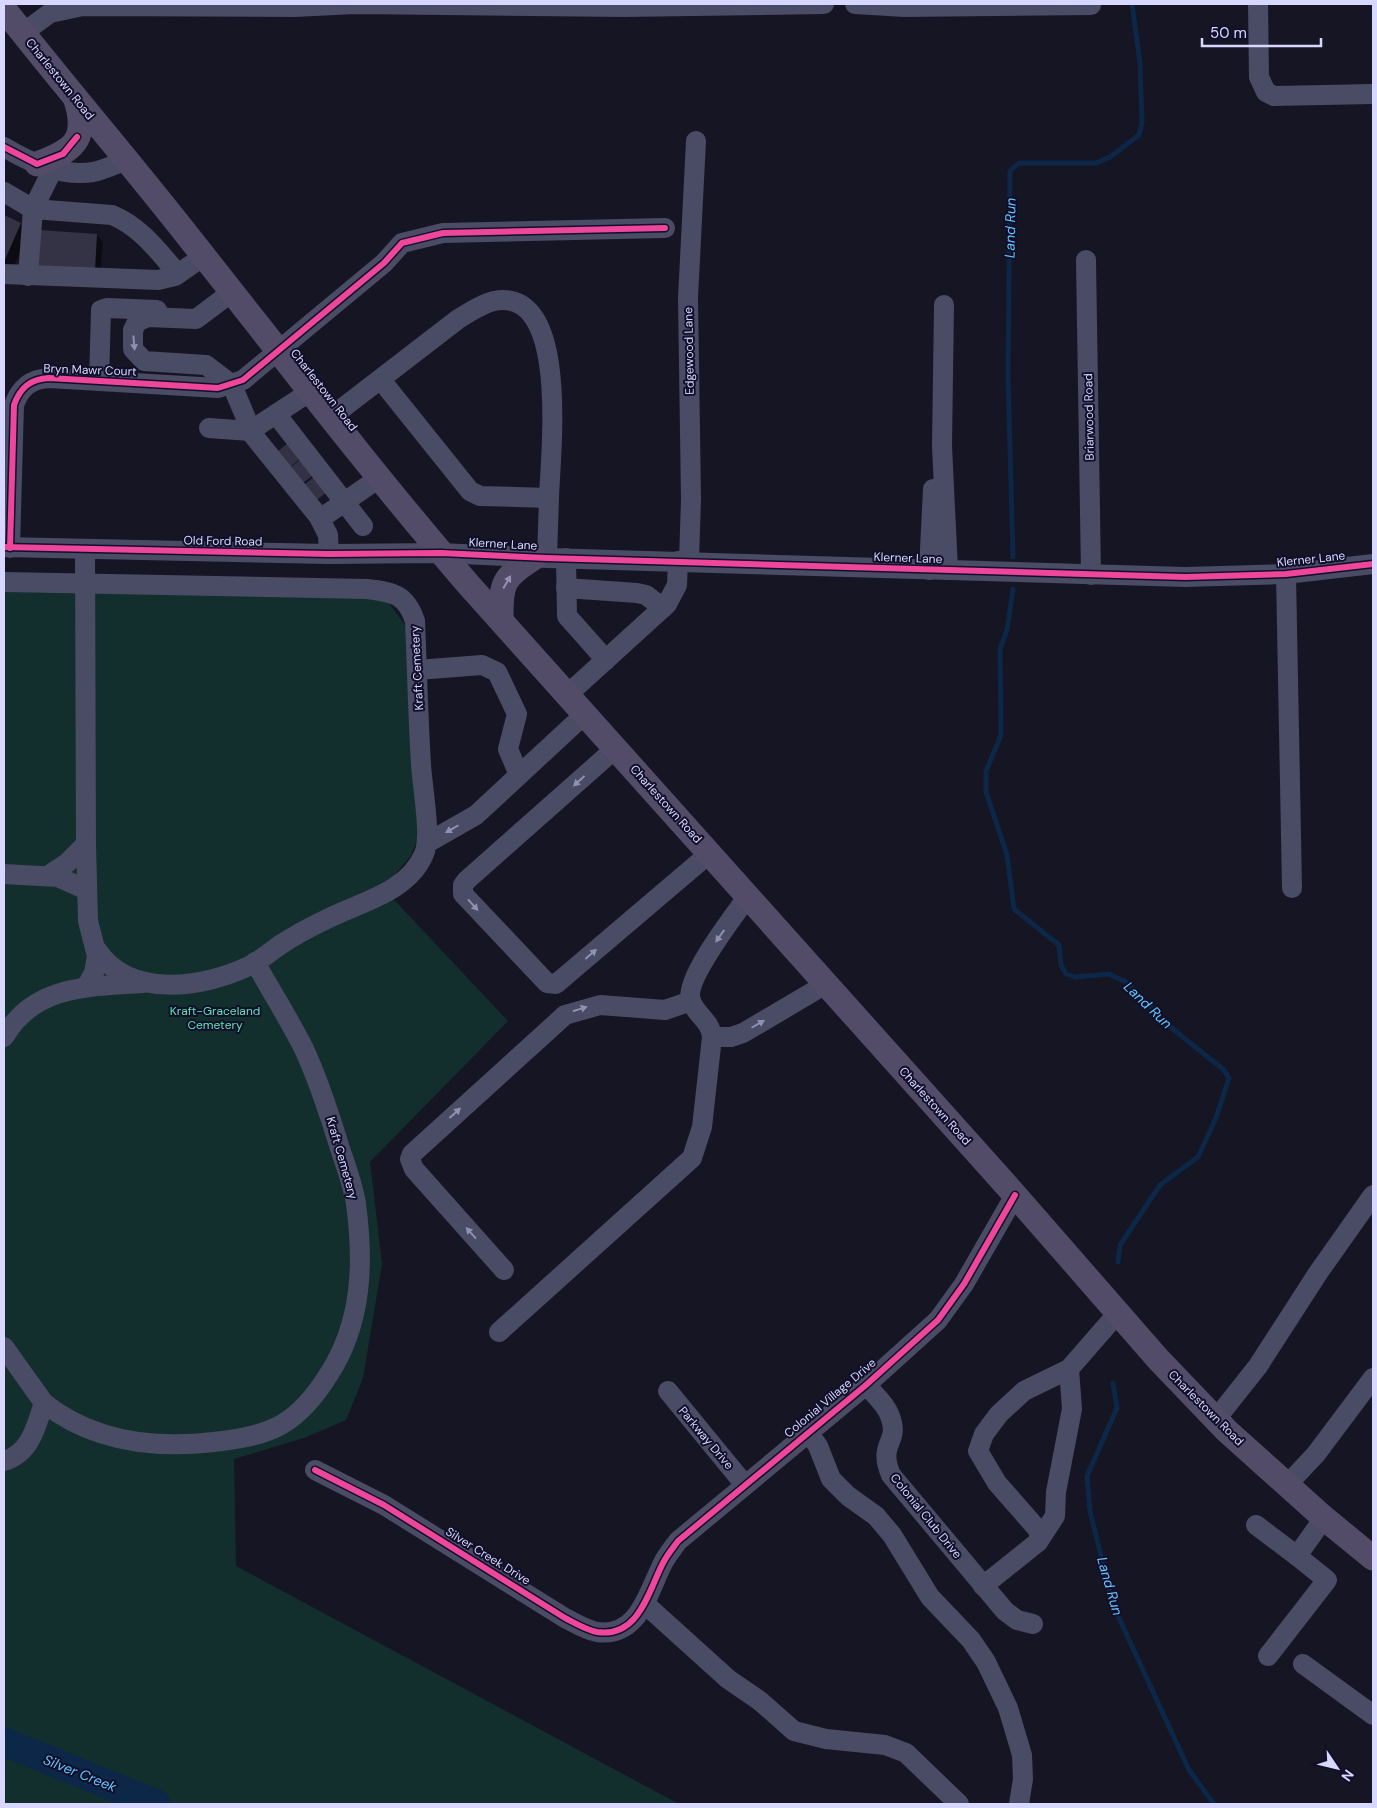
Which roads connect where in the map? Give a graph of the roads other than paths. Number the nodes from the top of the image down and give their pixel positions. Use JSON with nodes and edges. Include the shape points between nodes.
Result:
{"nodes":[{"id":1,"x":824,"y":4,"type":"edge"},
{"id":2,"x":855,"y":4,"type":"edge"},
{"id":3,"x":1258,"y":4,"type":"edge"},
{"id":4,"x":1091,"y":5,"type":"dead end"},
{"id":5,"x":4,"y":9,"type":"edge"},
{"id":6,"x":23,"y":33,"type":"junction"},
{"id":7,"x":1373,"y":94,"type":"edge"},
{"id":8,"x":76,"y":100,"type":"junction"},
{"id":9,"x":696,"y":141,"type":"dead end"},
{"id":10,"x":4,"y":147,"type":"edge"},
{"id":11,"x":127,"y":160,"type":"junction"},
{"id":12,"x":45,"y":167,"type":"junction"},
{"id":13,"x":4,"y":192,"type":"edge"},
{"id":14,"x":33,"y":209,"type":"junction"},
{"id":15,"x":665,"y":228,"type":"dead end"},
{"id":16,"x":204,"y":256,"type":"junction"},
{"id":17,"x":1086,"y":260,"type":"dead end"},
{"id":18,"x":4,"y":274,"type":"edge"},
{"id":19,"x":178,"y":274,"type":"junction"},
{"id":20,"x":28,"y":276,"type":"junction"},
{"id":21,"x":232,"y":292,"type":"junction"},
{"id":22,"x":944,"y":305,"type":"dead end"},
{"id":23,"x":211,"y":308,"type":"junction"},
{"id":24,"x":278,"y":349,"type":"junction"},
{"id":25,"x":381,"y":380,"type":"junction"},
{"id":26,"x":99,"y":381,"type":"junction"},
{"id":27,"x":232,"y":385,"type":"junction"},
{"id":28,"x":310,"y":391,"type":"junction"},
{"id":29,"x":276,"y":414,"type":"junction"},
{"id":30,"x":331,"y":417,"type":"junction"},
{"id":31,"x":208,"y":428,"type":"dead end"},
{"id":32,"x":250,"y":431,"type":"junction"},
{"id":33,"x":290,"y":454,"type":"junction"},
{"id":34,"x":934,"y":456,"type":"dead end"},
{"id":35,"x":303,"y":470,"type":"junction"},
{"id":36,"x":379,"y":478,"type":"junction"},
{"id":37,"x":317,"y":487,"type":"junction"},
{"id":38,"x":548,"y":498,"type":"junction"},
{"id":39,"x":346,"y":502,"type":"junction"},
{"id":40,"x":320,"y":519,"type":"junction"},
{"id":41,"x":364,"y":526,"type":"dead end"},
{"id":42,"x":7,"y":548,"type":"edge"},
{"id":43,"x":86,"y":550,"type":"junction"},
{"id":44,"x":441,"y":553,"type":"junction"},
{"id":45,"x":329,"y":554,"type":"junction"},
{"id":46,"x":549,"y":558,"type":"junction"},
{"id":47,"x":684,"y":561,"type":"junction"},
{"id":48,"x":1373,"y":564,"type":"edge"},
{"id":49,"x":939,"y":570,"type":"junction"},
{"id":50,"x":1286,"y":574,"type":"junction"},
{"id":51,"x":1091,"y":575,"type":"junction"},
{"id":52,"x":4,"y":582,"type":"edge"},
{"id":53,"x":86,"y":584,"type":"junction"},
{"id":54,"x":566,"y":588,"type":"junction"},
{"id":55,"x":663,"y":608,"type":"junction"},
{"id":56,"x":501,"y":620,"type":"junction"},
{"id":57,"x":606,"y":660,"type":"junction"},
{"id":58,"x":417,"y":670,"type":"junction"},
{"id":59,"x":568,"y":694,"type":"junction"},
{"id":60,"x":585,"y":714,"type":"junction"},
{"id":61,"x":616,"y":748,"type":"junction"},
{"id":62,"x":519,"y":775,"type":"junction"},
{"id":63,"x":427,"y":843,"type":"junction"},
{"id":64,"x":86,"y":844,"type":"junction"},
{"id":65,"x":710,"y":854,"type":"junction"},
{"id":66,"x":4,"y":874,"type":"edge"},
{"id":67,"x":49,"y":875,"type":"junction"},
{"id":68,"x":1292,"y":888,"type":"dead end"},
{"id":69,"x":87,"y":890,"type":"junction"},
{"id":70,"x":748,"y":896,"type":"junction"},
{"id":71,"x":97,"y":950,"type":"junction"},
{"id":72,"x":255,"y":962,"type":"junction"},
{"id":73,"x":144,"y":983,"type":"junction"},
{"id":74,"x":826,"y":984,"type":"junction"},
{"id":75,"x":86,"y":988,"type":"junction"},
{"id":76,"x":691,"y":1000,"type":"junction"},
{"id":77,"x":4,"y":1037,"type":"edge"},
{"id":78,"x":712,"y":1038,"type":"junction"},
{"id":79,"x":1014,"y":1195,"type":"junction"},
{"id":80,"x":1373,"y":1195,"type":"edge"},
{"id":81,"x":504,"y":1270,"type":"dead end"},
{"id":82,"x":1117,"y":1314,"type":"junction"},
{"id":83,"x":499,"y":1332,"type":"dead end"},
{"id":84,"x":4,"y":1347,"type":"edge"},
{"id":85,"x":1068,"y":1369,"type":"junction"},
{"id":86,"x":1373,"y":1378,"type":"edge"},
{"id":87,"x":866,"y":1385,"type":"junction"},
{"id":88,"x":668,"y":1391,"type":"dead end"},
{"id":89,"x":44,"y":1403,"type":"junction"},
{"id":90,"x":1216,"y":1419,"type":"junction"},
{"id":91,"x":808,"y":1432,"type":"junction"},
{"id":92,"x":4,"y":1461,"type":"edge"},
{"id":93,"x":315,"y":1470,"type":"dead end"},
{"id":94,"x":745,"y":1485,"type":"junction"},
{"id":95,"x":1287,"y":1485,"type":"junction"},
{"id":96,"x":1324,"y":1518,"type":"junction"},
{"id":97,"x":1256,"y":1525,"type":"dead end"},
{"id":98,"x":1038,"y":1542,"type":"junction"},
{"id":99,"x":1372,"y":1555,"type":"edge"},
{"id":100,"x":1297,"y":1556,"type":"junction"},
{"id":101,"x":983,"y":1586,"type":"junction"},
{"id":102,"x":644,"y":1604,"type":"junction"},
{"id":103,"x":1033,"y":1624,"type":"dead end"},
{"id":104,"x":1268,"y":1656,"type":"dead end"},
{"id":105,"x":1302,"y":1664,"type":"dead end"},
{"id":106,"x":1373,"y":1715,"type":"edge"},
{"id":107,"x":959,"y":1804,"type":"edge"},
{"id":108,"x":1018,"y":1804,"type":"edge"}],
"edges":[{"from":1,"to":6,"type":"street","via":[[83,6],[50,13]]},
{"from":2,"to":4,"type":"street","via":[[905,7]]},
{"from":3,"to":7,"type":"street","via":[[1259,77],[1266,92],[1274,96]]},
{"from":5,"to":6,"type":"main road","name":"Charlestown Road"},
{"from":6,"to":8,"type":"main road","name":"Charlestown Road"},
{"from":8,"to":11,"type":"main road","name":"Charlestown Road"},
{"from":8,"to":12,"type":"main road","via":[[82,118],[74,142]]},
{"from":9,"to":47,"type":"street","name":"Edgewood Lane","via":[[688,298],[691,499]]},
{"from":10,"to":12,"type":"street"},
{"from":11,"to":12,"type":"street","via":[[94,172],[62,172]]},
{"from":11,"to":16,"type":"main road","name":"Charlestown Road"},
{"from":12,"to":14,"type":"street"},
{"from":13,"to":14,"type":"street"},
{"from":14,"to":19,"type":"street","via":[[120,218],[140,231]]},
{"from":14,"to":20,"type":"street"},
{"from":15,"to":24,"type":"street","name":"Bryn Mawr Court","via":[[443,233],[402,243],[384,263]]},
{"from":16,"to":19,"type":"street"},
{"from":16,"to":21,"type":"main road","name":"Charlestown Road"},
{"from":17,"to":51,"type":"street","name":"Briarwood Road"},
{"from":18,"to":20,"type":"street"},
{"from":19,"to":20,"type":"street","via":[[168,279],[140,280]]},
{"from":21,"to":23,"type":"street"},
{"from":21,"to":24,"type":"main road","name":"Charlestown Road"},
{"from":22,"to":49,"type":"street"},
{"from":23,"to":26,"type":"street","via":[[186,312],[103,308],[100,313]]},
{"from":23,"to":27,"type":"street","one_way":true,"via":[[196,319],[142,319],[133,330],[133,349],[144,361],[206,365]]},
{"from":24,"to":27,"type":"street","name":"Bryn Mawr Court","via":[[243,380]]},
{"from":24,"to":28,"type":"main road","name":"Charlestown Road"},
{"from":25,"to":30,"type":"street"},
{"from":25,"to":38,"type":"street","via":[[470,491],[480,496]]},
{"from":25,"to":38,"type":"street","via":[[477,308],[494,301],[504,301],[515,303],[530,313],[543,338],[552,376]]},
{"from":26,"to":27,"type":"street","name":"Bryn Mawr Court","via":[[218,388]]},
{"from":26,"to":42,"type":"street","name":"Bryn Mawr Court","via":[[38,379],[22,388],[17,396]]},
{"from":27,"to":32,"type":"street"},
{"from":28,"to":29,"type":"street"},
{"from":28,"to":30,"type":"main road","name":"Charlestown Road"},
{"from":29,"to":32,"type":"street"},
{"from":29,"to":33,"type":"street"},
{"from":30,"to":36,"type":"main road","name":"Charlestown Road"},
{"from":31,"to":32,"type":"street"},
{"from":32,"to":33,"type":"street"},
{"from":33,"to":35,"type":"street"},
{"from":33,"to":35,"type":"street"},
{"from":34,"to":49,"type":"street"},
{"from":35,"to":37,"type":"street"},
{"from":35,"to":37,"type":"street"},
{"from":36,"to":39,"type":"street"},
{"from":36,"to":44,"type":"main road","name":"Charlestown Road"},
{"from":37,"to":39,"type":"street"},
{"from":37,"to":40,"type":"street"},
{"from":38,"to":46,"type":"street"},
{"from":39,"to":40,"type":"street"},
{"from":39,"to":41,"type":"street"},
{"from":40,"to":45,"type":"street","via":[[328,535]]},
{"from":42,"to":43,"type":"street","name":"Old Ford Road"},
{"from":43,"to":45,"type":"street","name":"Old Ford Road"},
{"from":43,"to":53,"type":"street","name":"Kraft Cemetery"},
{"from":44,"to":45,"type":"street","name":"Old Ford Road"},
{"from":44,"to":46,"type":"street","name":"Klerner Lane"},
{"from":44,"to":56,"type":"main road","name":"Charlestown Road"},
{"from":46,"to":47,"type":"street","name":"Klerner Lane"},
{"from":46,"to":54,"type":"street"},
{"from":56,"to":46,"type":"main road","one_way":true,"via":[[501,593],[505,580],[517,569]]},
{"from":47,"to":49,"type":"street","name":"Klerner Lane"},
{"from":47,"to":55,"type":"street","name":"Edgewood Lane","via":[[674,595]]},
{"from":48,"to":50,"type":"street","name":"Klerner Lane"},
{"from":49,"to":51,"type":"street","name":"Klerner Lane"},
{"from":50,"to":51,"type":"street","name":"Klerner Lane"},
{"from":50,"to":68,"type":"street"},
{"from":52,"to":53,"type":"street","name":"Kraft Cemetery"},
{"from":53,"to":58,"type":"street","name":"Kraft Cemetery","via":[[386,591],[404,600],[411,609],[415,620]]},
{"from":53,"to":64,"type":"street","name":"Kraft Cemetery"},
{"from":54,"to":55,"type":"street","via":[[637,593],[646,595]]},
{"from":54,"to":57,"type":"street","via":[[565,611],[569,620]]},
{"from":55,"to":57,"type":"street","name":"Edgewood Lane"},
{"from":56,"to":59,"type":"main road","name":"Charlestown Road"},
{"from":57,"to":59,"type":"street","name":"Edgewood Lane"},
{"from":58,"to":62,"type":"street","via":[[482,665],[497,672],[517,714],[508,749]]},
{"from":58,"to":63,"type":"street","name":"Kraft Cemetery"},
{"from":59,"to":60,"type":"main road","name":"Charlestown Road"},
{"from":60,"to":61,"type":"main road","name":"Charlestown Road"},
{"from":60,"to":62,"type":"street"},
{"from":61,"to":65,"type":"main road","name":"Charlestown Road"},
{"from":61,"to":65,"type":"street","one_way":true,"via":[[468,880],[463,885],[463,894],[548,982],[556,984]]},
{"from":62,"to":63,"type":"street","one_way":true,"via":[[476,815]]},
{"from":63,"to":72,"type":"street","name":"Kraft Cemetery","via":[[417,868],[404,882],[324,920]]},
{"from":64,"to":67,"type":"street"},
{"from":64,"to":69,"type":"street","name":"Kraft Cemetery"},
{"from":65,"to":70,"type":"main road","name":"Charlestown Road"},
{"from":66,"to":67,"type":"street"},
{"from":67,"to":69,"type":"street"},
{"from":69,"to":71,"type":"street","name":"Kraft Cemetery","via":[[89,930]]},
{"from":70,"to":74,"type":"main road","name":"Charlestown Road"},
{"from":70,"to":76,"type":"street","one_way":true,"via":[[706,956],[691,989]]},
{"from":71,"to":73,"type":"street","name":"Kraft Cemetery","via":[[113,968]]},
{"from":71,"to":75,"type":"street","name":"Kraft Cemetery","via":[[94,973]]},
{"from":72,"to":73,"type":"street","name":"Kraft Cemetery","via":[[230,975],[204,981]]},
{"from":72,"to":89,"type":"street","name":"Kraft Cemetery","via":[[304,1049],[326,1102],[356,1205],[361,1259],[357,1302],[335,1365],[314,1398],[296,1415],[274,1428],[238,1439],[201,1443],[117,1440],[81,1427]]},
{"from":73,"to":75,"type":"street","name":"Kraft Cemetery"},
{"from":78,"to":74,"type":"street","one_way":true,"via":[[743,1033]]},
{"from":74,"to":79,"type":"main road","name":"Charlestown Road"},
{"from":75,"to":77,"type":"street","name":"Kraft Cemetery","via":[[53,995],[32,1006],[13,1022]]},
{"from":76,"to":78,"type":"street","via":[[710,1026]]},
{"from":81,"to":76,"type":"street","one_way":true,"via":[[414,1169],[410,1159],[412,1154],[565,1015],[600,1005],[665,1010]]},
{"from":78,"to":83,"type":"street","via":[[702,1127],[692,1158]]},
{"from":79,"to":82,"type":"main road","name":"Charlestown Road"},
{"from":79,"to":87,"type":"street","name":"Colonial Village Drive","via":[[948,1308]]},
{"from":80,"to":90,"type":"street","via":[[1258,1366]]},
{"from":82,"to":85,"type":"street"},
{"from":82,"to":90,"type":"main road","name":"Charlestown Road"},
{"from":84,"to":89,"type":"street","name":"Kraft Cemetery"},
{"from":85,"to":98,"type":"street","via":[[1072,1409],[1056,1492],[1055,1516]]},
{"from":85,"to":98,"type":"street","via":[[1024,1391],[999,1414],[984,1434],[978,1450],[997,1483],[1040,1532]]},
{"from":86,"to":95,"type":"street","via":[[1316,1454]]},
{"from":87,"to":91,"type":"street","name":"Colonial Village Drive"},
{"from":87,"to":101,"type":"street","name":"Colonial Club Drive","via":[[888,1410],[893,1423],[892,1436],[885,1451],[885,1462],[891,1475]]},
{"from":88,"to":94,"type":"street","name":"Parkway Drive"},
{"from":89,"to":92,"type":"street","via":[[29,1444],[14,1458]]},
{"from":90,"to":95,"type":"main road","name":"Charlestown Road"},
{"from":91,"to":94,"type":"street","name":"Colonial Village Drive"},
{"from":91,"to":108,"type":"street","via":[[818,1446],[831,1479],[876,1516],[892,1535],[930,1597],[986,1662],[1008,1708],[1022,1755],[1023,1779]]},
{"from":93,"to":102,"type":"street","name":"Silver Creek Drive","via":[[384,1505],[586,1628],[597,1632],[616,1632],[634,1620]]},
{"from":94,"to":102,"type":"street","name":"Colonial Village Drive","via":[[678,1541],[662,1565]]},
{"from":95,"to":96,"type":"main road","name":"Charlestown Road"},
{"from":96,"to":99,"type":"main road","name":"Charlestown Road"},
{"from":96,"to":100,"type":"street"},
{"from":97,"to":100,"type":"street"},
{"from":98,"to":101,"type":"street"},
{"from":100,"to":104,"type":"street","via":[[1327,1580]]},
{"from":101,"to":103,"type":"street","name":"Colonial Club Drive","via":[[1011,1615]]},
{"from":102,"to":107,"type":"street","via":[[728,1679],[760,1701],[794,1731],[826,1739],[885,1745],[906,1753]]},
{"from":105,"to":106,"type":"street"}]}
